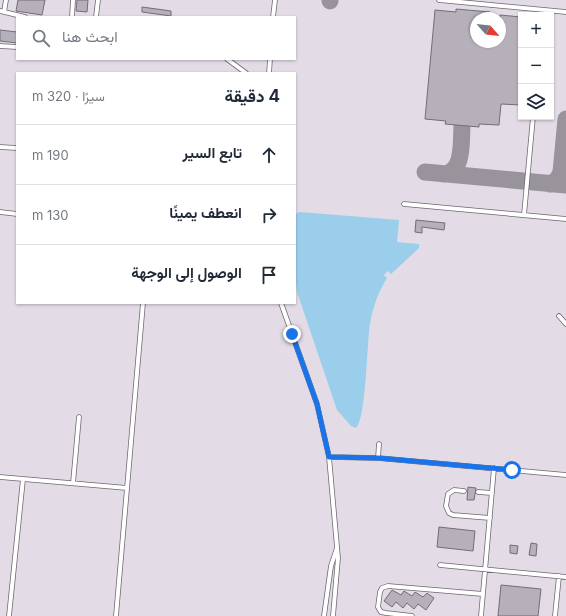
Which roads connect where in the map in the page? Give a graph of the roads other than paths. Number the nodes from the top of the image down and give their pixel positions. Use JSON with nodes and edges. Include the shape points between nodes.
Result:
{"nodes":[{"id":1,"x":6,"y":0,"type":"edge"},
{"id":2,"x":73,"y":0,"type":"edge"},
{"id":3,"x":98,"y":0,"type":"edge"},
{"id":4,"x":275,"y":0,"type":"edge"},
{"id":5,"x":438,"y":0,"type":"edge"},
{"id":6,"x":543,"y":10,"type":"joint"},
{"id":7,"x":2,"y":12,"type":"edge"},
{"id":8,"x":566,"y":12,"type":"edge"},
{"id":9,"x":20,"y":16,"type":"edge"},
{"id":10,"x":72,"y":16,"type":"edge"},
{"id":11,"x":96,"y":16,"type":"edge"},
{"id":12,"x":273,"y":16,"type":"edge"},
{"id":13,"x":0,"y":46,"type":"edge"},
{"id":14,"x":16,"y":47,"type":"edge"},
{"id":15,"x":228,"y":60,"type":"edge"},
{"id":16,"x":270,"y":60,"type":"edge"},
{"id":17,"x":245,"y":72,"type":"edge"},
{"id":18,"x":268,"y":72,"type":"edge"},
{"id":19,"x":533,"y":120,"type":"edge"},
{"id":20,"x":0,"y":147,"type":"edge"},
{"id":21,"x":16,"y":148,"type":"edge"},
{"id":22,"x":404,"y":204,"type":"dead end"},
{"id":23,"x":0,"y":212,"type":"edge"},
{"id":24,"x":16,"y":214,"type":"edge"},
{"id":25,"x":524,"y":215,"type":"junction"},
{"id":26,"x":566,"y":219,"type":"edge"},
{"id":27,"x":143,"y":304,"type":"edge"},
{"id":28,"x":281,"y":304,"type":"edge"},
{"id":29,"x":559,"y":316,"type":"dead end"},
{"id":30,"x":566,"y":324,"type":"edge"},
{"id":31,"x":79,"y":418,"type":"dead end"},
{"id":32,"x":379,"y":444,"type":"dead end"},
{"id":33,"x":329,"y":457,"type":"junction"},
{"id":34,"x":378,"y":458,"type":"junction"},
{"id":35,"x":494,"y":468,"type":"junction"},
{"id":36,"x":566,"y":475,"type":"edge"},
{"id":37,"x":0,"y":477,"type":"edge"},
{"id":38,"x":23,"y":479,"type":"junction"},
{"id":39,"x":73,"y":483,"type":"junction"},
{"id":40,"x":127,"y":488,"type":"junction"},
{"id":41,"x":464,"y":491,"type":"dead end"},
{"id":42,"x":478,"y":492,"type":"dead end"},
{"id":43,"x":492,"y":494,"type":"junction"},
{"id":44,"x":490,"y":518,"type":"junction"},
{"id":45,"x":337,"y":548,"type":"junction"},
{"id":46,"x":440,"y":565,"type":"dead end"},
{"id":47,"x":486,"y":569,"type":"junction"},
{"id":48,"x":559,"y":576,"type":"junction"},
{"id":49,"x":566,"y":576,"type":"edge"},
{"id":50,"x":483,"y":594,"type":"junction"},
{"id":51,"x":9,"y":616,"type":"edge"},
{"id":52,"x":116,"y":616,"type":"edge"},
{"id":53,"x":324,"y":616,"type":"edge"},
{"id":54,"x":333,"y":616,"type":"edge"},
{"id":55,"x":401,"y":616,"type":"edge"},
{"id":56,"x":412,"y":616,"type":"edge"},
{"id":57,"x":481,"y":616,"type":"edge"},
{"id":58,"x":555,"y":616,"type":"edge"}],
"edges":[{"from":1,"to":7,"type":"lane"},
{"from":2,"to":10,"type":"lane"},
{"from":3,"to":11,"type":"lane"},
{"from":4,"to":12,"type":"lane"},
{"from":5,"to":6,"type":"lane"},
{"from":6,"to":8,"type":"lane"},
{"from":7,"to":9,"type":"lane"},
{"from":13,"to":14,"type":"lane"},
{"from":15,"to":17,"type":"lane"},
{"from":16,"to":18,"type":"lane"},
{"from":19,"to":25,"type":"lane"},
{"from":20,"to":21,"type":"lane"},
{"from":22,"to":25,"type":"lane"},
{"from":23,"to":24,"type":"lane"},
{"from":25,"to":26,"type":"lane"},
{"from":27,"to":40,"type":"lane"},
{"from":28,"to":33,"type":"lane","via":[[317,404]]},
{"from":29,"to":30,"type":"lane"},
{"from":31,"to":39,"type":"lane"},
{"from":32,"to":34,"type":"lane"},
{"from":33,"to":34,"type":"lane"},
{"from":33,"to":45,"type":"lane"},
{"from":34,"to":35,"type":"lane"},
{"from":35,"to":36,"type":"lane"},
{"from":35,"to":43,"type":"lane"},
{"from":37,"to":38,"type":"lane"},
{"from":38,"to":39,"type":"lane"},
{"from":38,"to":51,"type":"lane"},
{"from":39,"to":40,"type":"lane"},
{"from":40,"to":52,"type":"lane"},
{"from":41,"to":44,"type":"lane","via":[[456,490],[448,494],[446,506],[449,513]]},
{"from":42,"to":43,"type":"lane"},
{"from":43,"to":44,"type":"lane"},
{"from":44,"to":47,"type":"lane"},
{"from":45,"to":53,"type":"lane","via":[[331,566]]},
{"from":45,"to":54,"type":"lane","via":[[338,568]]},
{"from":46,"to":47,"type":"lane"},
{"from":47,"to":48,"type":"lane"},
{"from":47,"to":50,"type":"lane"},
{"from":48,"to":49,"type":"lane"},
{"from":48,"to":58,"type":"lane"},
{"from":50,"to":55,"type":"lane","via":[[384,587],[380,592],[378,607],[386,614]]},
{"from":50,"to":57,"type":"lane"},
{"from":55,"to":56,"type":"lane"}]}
